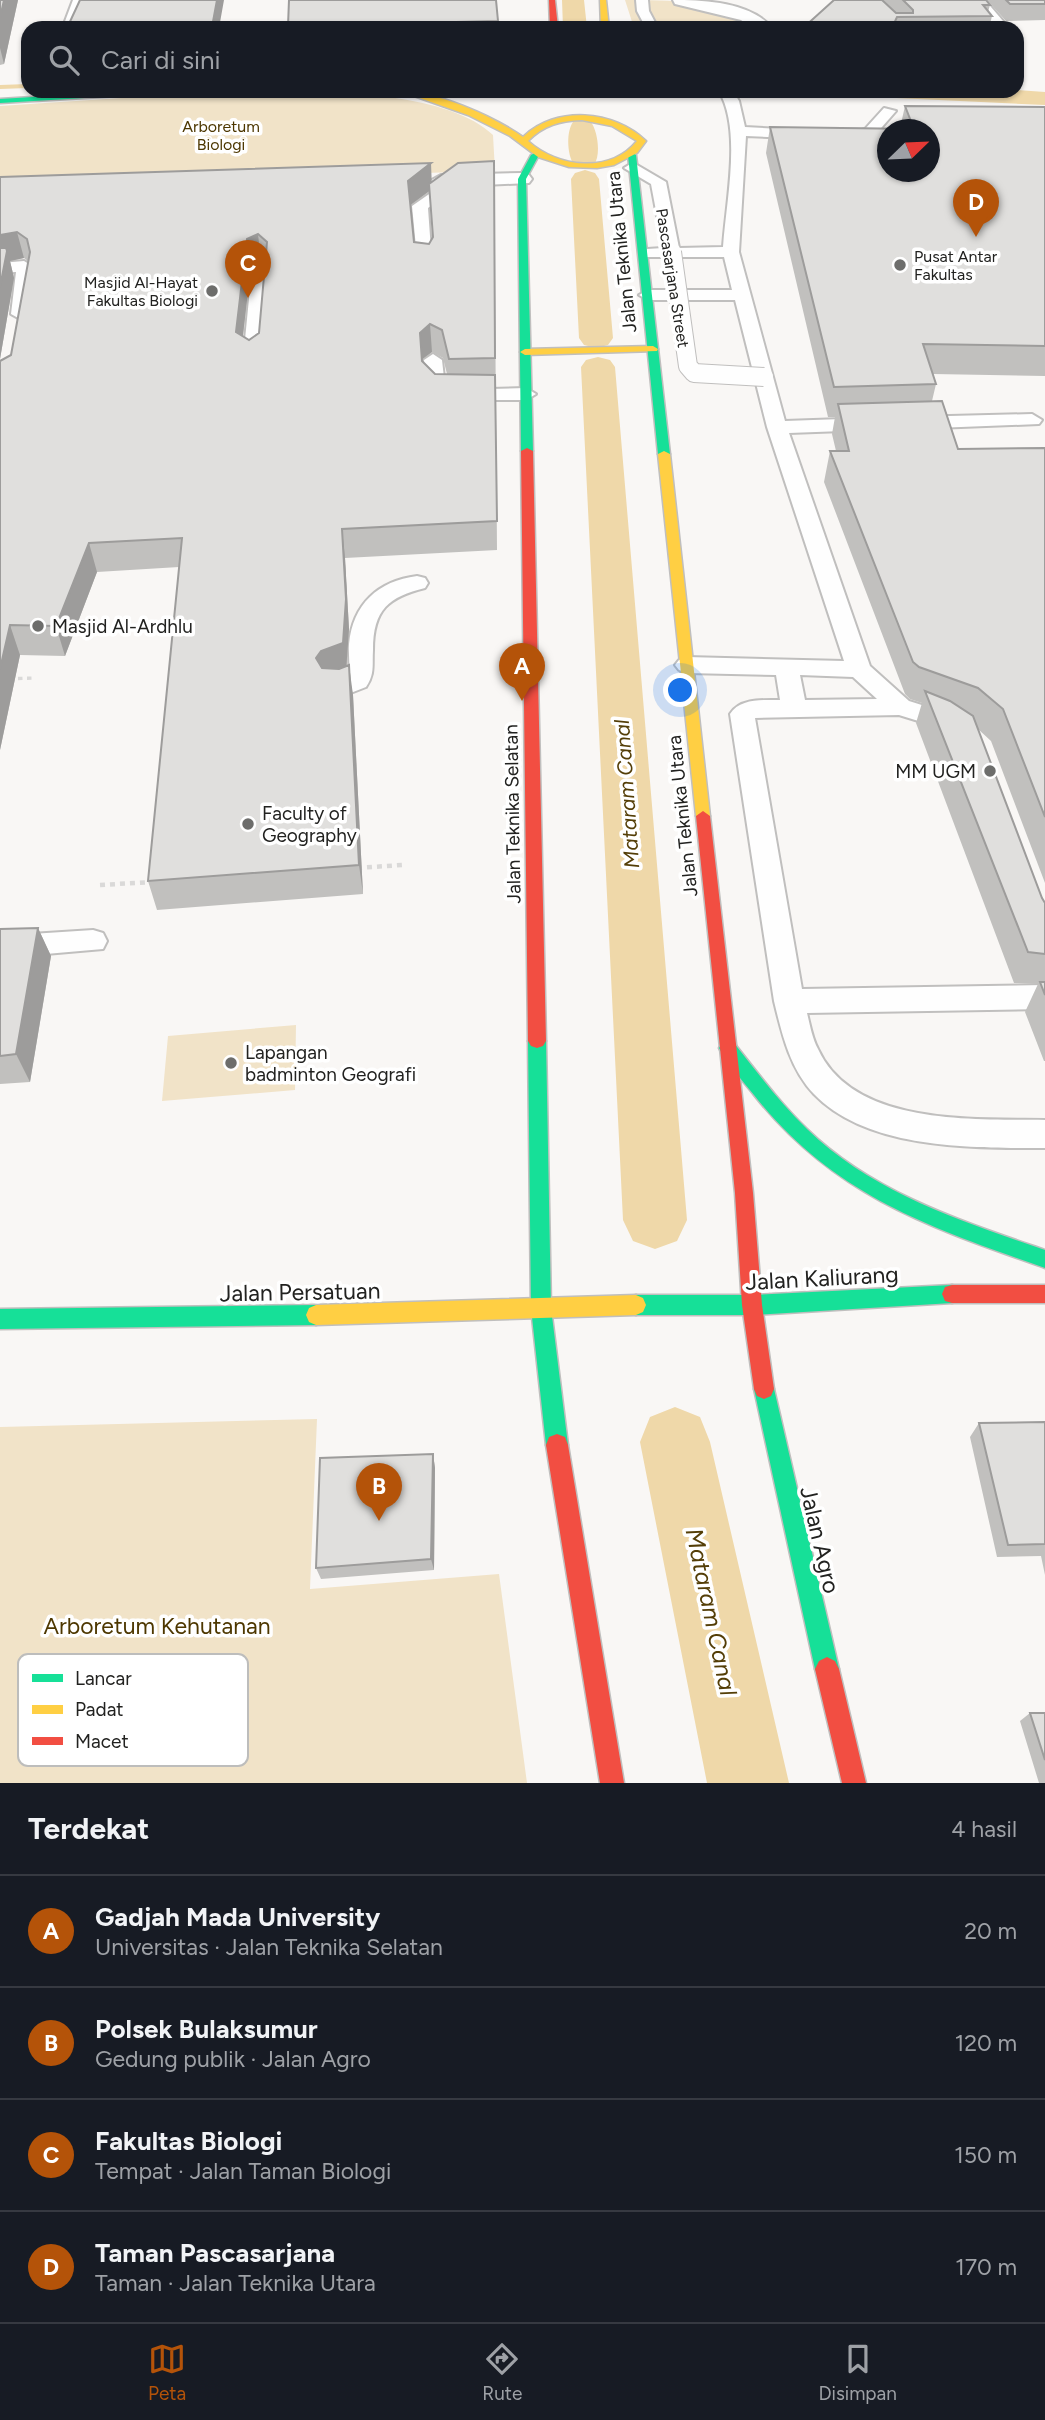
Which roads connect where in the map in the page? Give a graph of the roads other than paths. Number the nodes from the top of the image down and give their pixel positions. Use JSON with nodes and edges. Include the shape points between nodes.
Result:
{"nodes":[{"id":1,"x":79,"y":0,"type":"edge"},
{"id":2,"x":552,"y":0,"type":"edge"},
{"id":3,"x":603,"y":0,"type":"edge"},
{"id":4,"x":642,"y":0,"type":"edge"},
{"id":5,"x":681,"y":0,"type":"edge"},
{"id":6,"x":978,"y":0,"type":"edge"},
{"id":7,"x":71,"y":21,"type":"edge"},
{"id":8,"x":554,"y":21,"type":"edge"},
{"id":9,"x":605,"y":21,"type":"edge"},
{"id":10,"x":648,"y":21,"type":"edge"},
{"id":11,"x":754,"y":21,"type":"edge"},
{"id":12,"x":997,"y":21,"type":"edge"},
{"id":13,"x":21,"y":94,"type":"edge"},
{"id":14,"x":0,"y":95,"type":"edge"},
{"id":15,"x":61,"y":98,"type":"edge"},
{"id":16,"x":431,"y":98,"type":"edge"},
{"id":17,"x":729,"y":98,"type":"edge"},
{"id":18,"x":555,"y":101,"type":"dead end"},
{"id":19,"x":0,"y":102,"type":"edge"},
{"id":20,"x":612,"y":102,"type":"dead end"},
{"id":21,"x":889,"y":111,"type":"dead end"},
{"id":22,"x":534,"y":115,"type":"dead end"},
{"id":23,"x":561,"y":120,"type":"junction"},
{"id":24,"x":607,"y":121,"type":"junction"},
{"id":25,"x":739,"y":131,"type":"junction"},
{"id":26,"x":523,"y":141,"type":"junction"},
{"id":27,"x":535,"y":155,"type":"junction"},
{"id":28,"x":632,"y":162,"type":"junction"},
{"id":29,"x":522,"y":179,"type":"junction"},
{"id":30,"x":455,"y":181,"type":"junction"},
{"id":31,"x":414,"y":182,"type":"edge"},
{"id":32,"x":672,"y":252,"type":"junction"},
{"id":33,"x":731,"y":252,"type":"junction"},
{"id":34,"x":643,"y":253,"type":"junction"},
{"id":35,"x":424,"y":264,"type":"edge"},
{"id":36,"x":0,"y":268,"type":"edge"},
{"id":37,"x":260,"y":268,"type":"edge"},
{"id":38,"x":744,"y":295,"type":"junction"},
{"id":39,"x":648,"y":296,"type":"junction"},
{"id":40,"x":17,"y":330,"type":"edge"},
{"id":41,"x":653,"y":349,"type":"junction"},
{"id":42,"x":525,"y":352,"type":"junction"},
{"id":43,"x":252,"y":360,"type":"edge"},
{"id":44,"x":433,"y":360,"type":"edge"},
{"id":45,"x":764,"y":377,"type":"junction"},
{"id":46,"x":526,"y":394,"type":"junction"},
{"id":47,"x":1032,"y":420,"type":"dead end"},
{"id":48,"x":777,"y":427,"type":"junction"},
{"id":49,"x":417,"y":583,"type":"dead end"},
{"id":50,"x":687,"y":665,"type":"junction"},
{"id":51,"x":787,"y":669,"type":"junction"},
{"id":52,"x":859,"y":669,"type":"junction"},
{"id":53,"x":335,"y":689,"type":"edge"},
{"id":54,"x":794,"y":708,"type":"junction"},
{"id":55,"x":900,"y":708,"type":"junction"},
{"id":56,"x":971,"y":737,"type":"edge"},
{"id":57,"x":93,"y":941,"type":"dead end"},
{"id":58,"x":0,"y":947,"type":"edge"},
{"id":59,"x":1045,"y":997,"type":"edge"},
{"id":60,"x":789,"y":1002,"type":"junction"},
{"id":61,"x":728,"y":1048,"type":"junction"},
{"id":62,"x":1045,"y":1134,"type":"edge"},
{"id":63,"x":1045,"y":1259,"type":"edge"},
{"id":64,"x":1045,"y":1294,"type":"edge"},
{"id":65,"x":601,"y":1305,"type":"joint"},
{"id":66,"x":752,"y":1306,"type":"junction"},
{"id":67,"x":541,"y":1308,"type":"junction"},
{"id":68,"x":0,"y":1319,"type":"edge"},
{"id":69,"x":612,"y":1783,"type":"edge"},
{"id":70,"x":854,"y":1783,"type":"edge"}],
"edges":[{"from":1,"to":7,"type":"lane"},
{"from":2,"to":8,"type":"main road"},
{"from":3,"to":9,"type":"main road"},
{"from":4,"to":10,"type":"lane"},
{"from":5,"to":11,"type":"street"},
{"from":6,"to":12,"type":"lane"},
{"from":13,"to":14,"type":"main road"},
{"from":15,"to":19,"type":"main road"},
{"from":16,"to":26,"type":"main road"},
{"from":17,"to":25,"type":"lane"},
{"from":18,"to":23,"type":"main road"},
{"from":20,"to":24,"type":"main road"},
{"from":21,"to":25,"type":"lane","via":[[870,132],[854,137]]},
{"from":22,"to":23,"type":"main road"},
{"from":23,"to":24,"type":"main road"},
{"from":23,"to":26,"type":"main road","via":[[532,129]]},
{"from":24,"to":28,"type":"main road","name":"Jalan Teknika Utara","via":[[638,134],[642,141]]},
{"from":25,"to":33,"type":"lane"},
{"from":26,"to":27,"type":"main road"},
{"from":27,"to":28,"type":"main road","via":[[565,164]]},
{"from":27,"to":29,"type":"main road","name":"Jalan Teknika Selatan"},
{"from":28,"to":32,"type":"lane","name":"Pascasarjana Street","via":[[657,182]]},
{"from":28,"to":34,"type":"main road","name":"Jalan Teknika Utara"},
{"from":29,"to":30,"type":"street"},
{"from":29,"to":42,"type":"main road","name":"Jalan Teknika Selatan"},
{"from":30,"to":31,"type":"street"},
{"from":30,"to":35,"type":"lane","via":[[420,206]]},
{"from":32,"to":33,"type":"lane"},
{"from":32,"to":34,"type":"lane"},
{"from":32,"to":45,"type":"lane","name":"Pascasarjana Street","bridge":true,"via":[[688,366],[694,373]]},
{"from":33,"to":38,"type":"lane"},
{"from":34,"to":39,"type":"main road","name":"Jalan Teknika Utara"},
{"from":36,"to":40,"type":"lane","via":[[24,266]]},
{"from":37,"to":43,"type":"lane"},
{"from":38,"to":39,"type":"lane"},
{"from":38,"to":45,"type":"lane"},
{"from":39,"to":41,"type":"main road","name":"Jalan Teknika Utara"},
{"from":41,"to":42,"type":"main road"},
{"from":41,"to":50,"type":"main road","name":"Jalan Teknika Utara"},
{"from":42,"to":46,"type":"main road","name":"Jalan Teknika Selatan"},
{"from":44,"to":46,"type":"lane","via":[[436,389],[445,396]]},
{"from":45,"to":48,"type":"lane"},
{"from":46,"to":67,"type":"main road","name":"Jalan Teknika Selatan"},
{"from":47,"to":48,"type":"lane"},
{"from":48,"to":52,"type":"lane"},
{"from":49,"to":53,"type":"lane","via":[[393,587],[371,608],[362,632],[362,673],[348,688]]},
{"from":50,"to":51,"type":"lane"},
{"from":50,"to":61,"type":"main road","name":"Jalan Teknika Utara"},
{"from":51,"to":52,"type":"lane"},
{"from":51,"to":54,"type":"lane"},
{"from":52,"to":55,"type":"lane"},
{"from":54,"to":55,"type":"lane"},
{"from":54,"to":60,"type":"lane","via":[[756,708],[742,714]]},
{"from":55,"to":56,"type":"lane","via":[[953,723]]},
{"from":57,"to":58,"type":"lane"},
{"from":59,"to":60,"type":"lane"},
{"from":60,"to":62,"type":"lane","via":[[807,1059],[832,1092],[880,1119],[947,1132]]},
{"from":61,"to":63,"type":"main road","via":[[785,1120],[813,1148],[850,1174],[928,1216]]},
{"from":61,"to":66,"type":"main road","name":"Jalan Teknika Utara"},
{"from":64,"to":66,"type":"main road","name":"Jalan Kaliurang","via":[[946,1294]]},
{"from":65,"to":66,"type":"main road","name":"Jalan Kaliurang"},
{"from":65,"to":67,"type":"main road","name":"Jalan Persatuan"},
{"from":66,"to":70,"type":"main road","name":"Jalan Agro","via":[[767,1411]]},
{"from":67,"to":68,"type":"main road","name":"Jalan Persatuan"},
{"from":67,"to":69,"type":"main road","via":[[556,1445]]}]}
